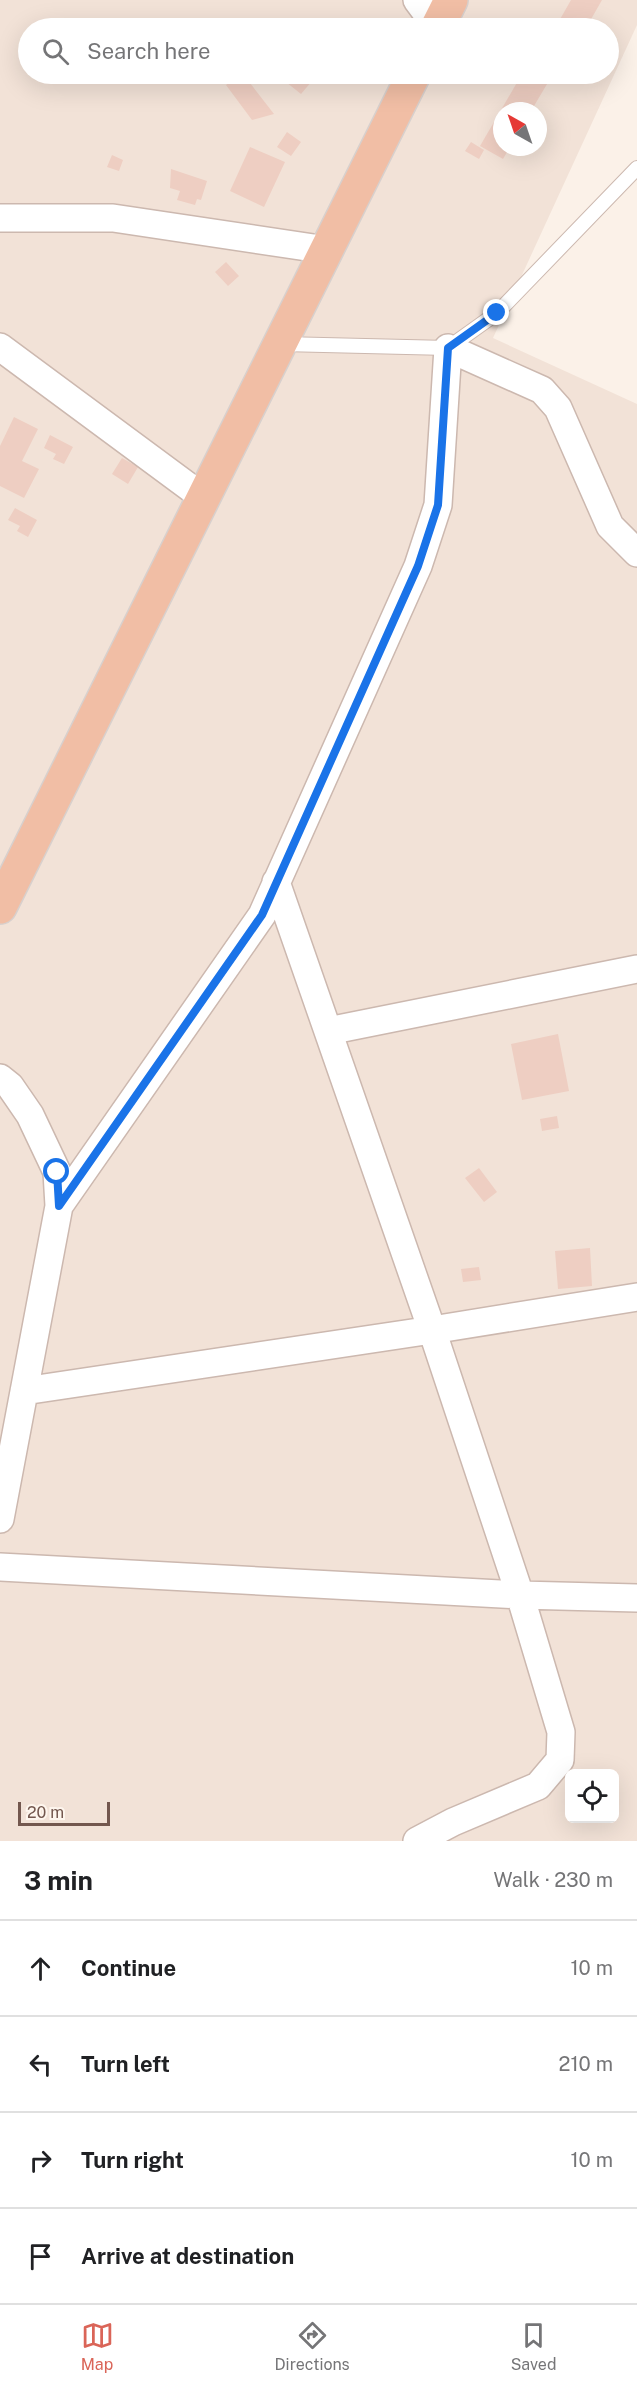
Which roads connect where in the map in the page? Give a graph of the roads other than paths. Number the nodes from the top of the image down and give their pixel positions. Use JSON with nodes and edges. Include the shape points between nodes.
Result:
{"nodes":[{"id":1,"x":417,"y":0,"type":"edge"},
{"id":2,"x":442,"y":18,"type":"edge"},
{"id":3,"x":409,"y":84,"type":"edge"},
{"id":4,"x":637,"y":168,"type":"edge"},
{"id":5,"x":0,"y":218,"type":"edge"},
{"id":6,"x":327,"y":250,"type":"junction"},
{"id":7,"x":280,"y":344,"type":"junction"},
{"id":8,"x":0,"y":347,"type":"edge"},
{"id":9,"x":448,"y":348,"type":"junction"},
{"id":10,"x":204,"y":498,"type":"junction"},
{"id":11,"x":637,"y":553,"type":"edge"},
{"id":12,"x":276,"y":882,"type":"junction"},
{"id":13,"x":0,"y":906,"type":"edge"},
{"id":14,"x":637,"y":969,"type":"edge"},
{"id":15,"x":328,"y":1031,"type":"junction"},
{"id":16,"x":0,"y":1078,"type":"edge"},
{"id":17,"x":59,"y":1206,"type":"junction"},
{"id":18,"x":637,"y":1298,"type":"edge"},
{"id":19,"x":432,"y":1330,"type":"junction"},
{"id":20,"x":24,"y":1391,"type":"junction"},
{"id":21,"x":0,"y":1519,"type":"edge"},
{"id":22,"x":0,"y":1567,"type":"edge"},
{"id":23,"x":520,"y":1595,"type":"junction"},
{"id":24,"x":637,"y":1598,"type":"edge"},
{"id":25,"x":417,"y":1841,"type":"edge"}],
"edges":[{"from":1,"to":2,"type":"street"},
{"from":3,"to":6,"type":"highway"},
{"from":4,"to":9,"type":"lane","via":[[497,313]]},
{"from":5,"to":6,"type":"street","via":[[113,218]]},
{"from":6,"to":7,"type":"highway"},
{"from":7,"to":9,"type":"lane"},
{"from":7,"to":10,"type":"highway"},
{"from":8,"to":10,"type":"street"},
{"from":9,"to":11,"type":"street","via":[[542,390],[558,408],[610,526]]},
{"from":9,"to":12,"type":"street","via":[[438,505],[418,566]]},
{"from":10,"to":13,"type":"highway"},
{"from":12,"to":15,"type":"street"},
{"from":12,"to":17,"type":"street","via":[[262,915],[239,950]]},
{"from":14,"to":15,"type":"street"},
{"from":15,"to":19,"type":"street"},
{"from":16,"to":17,"type":"street","via":[[30,1115],[57,1172]]},
{"from":17,"to":20,"type":"street"},
{"from":18,"to":19,"type":"street"},
{"from":19,"to":20,"type":"street"},
{"from":19,"to":23,"type":"street"},
{"from":20,"to":21,"type":"street"},
{"from":22,"to":23,"type":"street"},
{"from":23,"to":24,"type":"street"},
{"from":23,"to":25,"type":"street","via":[[561,1732],[560,1760],[538,1786]]}]}
